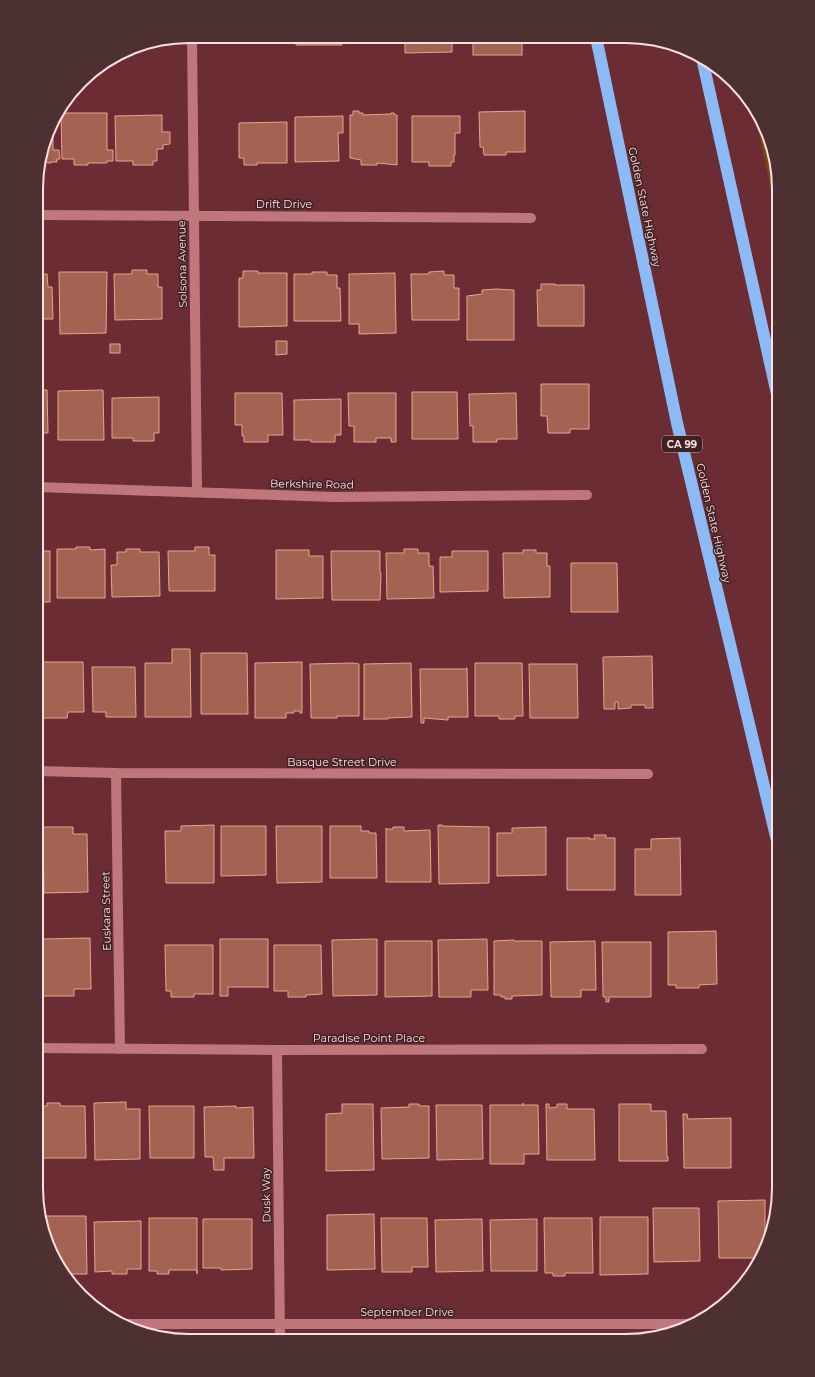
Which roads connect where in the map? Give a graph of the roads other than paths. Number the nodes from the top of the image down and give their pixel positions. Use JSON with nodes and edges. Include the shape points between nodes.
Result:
{"nodes":[{"id":1,"x":192,"y":43,"type":"edge"},
{"id":2,"x":597,"y":43,"type":"edge"},
{"id":3,"x":704,"y":66,"type":"edge"},
{"id":4,"x":43,"y":215,"type":"edge"},
{"id":5,"x":194,"y":215,"type":"junction"},
{"id":6,"x":531,"y":218,"type":"dead end"},
{"id":7,"x":772,"y":372,"type":"edge"},
{"id":8,"x":43,"y":487,"type":"edge"},
{"id":9,"x":197,"y":492,"type":"junction"},
{"id":10,"x":587,"y":495,"type":"dead end"},
{"id":11,"x":43,"y":771,"type":"edge"},
{"id":12,"x":116,"y":773,"type":"junction"},
{"id":13,"x":648,"y":774,"type":"dead end"},
{"id":14,"x":772,"y":820,"type":"edge"},
{"id":15,"x":43,"y":1048,"type":"edge"},
{"id":16,"x":120,"y":1048,"type":"junction"},
{"id":17,"x":702,"y":1049,"type":"dead end"},
{"id":18,"x":277,"y":1050,"type":"junction"},
{"id":19,"x":136,"y":1324,"type":"edge"},
{"id":20,"x":679,"y":1324,"type":"edge"},
{"id":21,"x":280,"y":1325,"type":"junction"},
{"id":22,"x":280,"y":1334,"type":"edge"}],
"edges":[{"from":1,"to":5,"type":"street","name":"Solsona Avenue"},
{"from":2,"to":14,"type":"highway","name":"Golden State Highway","number":"CA 99","via":[[677,423]]},
{"from":3,"to":7,"type":"highway"},
{"from":4,"to":5,"type":"street","name":"Drift Drive"},
{"from":5,"to":6,"type":"street","name":"Drift Drive"},
{"from":5,"to":9,"type":"street","name":"Solsona Avenue"},
{"from":8,"to":9,"type":"street","name":"Berkshire Road"},
{"from":9,"to":10,"type":"street","name":"Berkshire Road","via":[[334,497]]},
{"from":11,"to":12,"type":"street","name":"Basque Street Drive"},
{"from":12,"to":13,"type":"street","name":"Basque Street Drive"},
{"from":12,"to":16,"type":"street","name":"Euskara Street"},
{"from":15,"to":16,"type":"street","name":"Paradise Point Place"},
{"from":16,"to":18,"type":"street","name":"Paradise Point Place"},
{"from":17,"to":18,"type":"street","name":"Paradise Point Place"},
{"from":18,"to":21,"type":"street","name":"Dusk Way"},
{"from":19,"to":21,"type":"street","name":"September Drive"},
{"from":20,"to":21,"type":"street","name":"September Drive"},
{"from":21,"to":22,"type":"street","name":"Dusk Way"}]}
